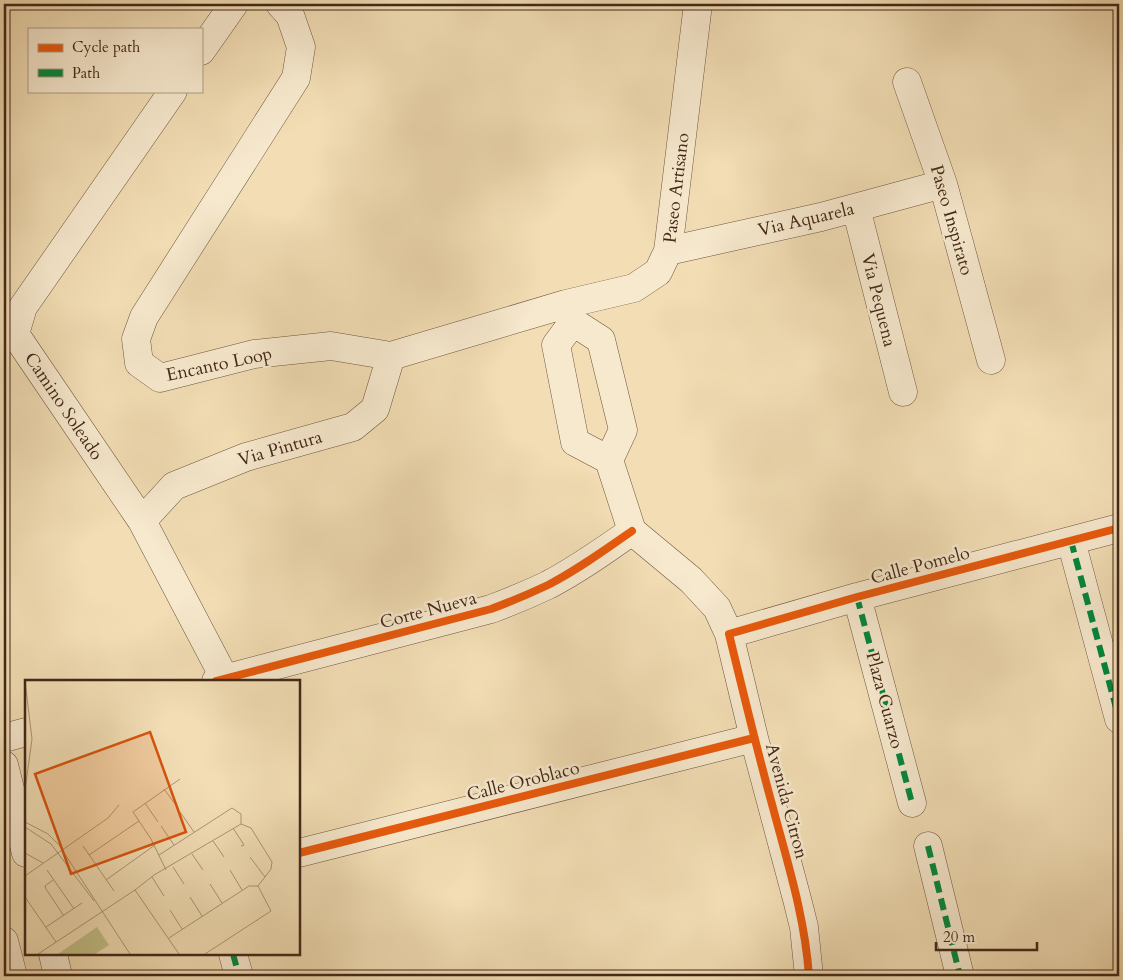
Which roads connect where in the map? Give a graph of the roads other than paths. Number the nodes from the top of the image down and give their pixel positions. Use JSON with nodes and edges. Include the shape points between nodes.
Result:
{"nodes":[{"id":1,"x":234,"y":4,"type":"edge"},
{"id":2,"x":280,"y":4,"type":"edge"},
{"id":3,"x":698,"y":4,"type":"edge"},
{"id":4,"x":202,"y":50,"type":"edge"},
{"id":5,"x":907,"y":82,"type":"dead end"},
{"id":6,"x":172,"y":92,"type":"edge"},
{"id":7,"x":943,"y":184,"type":"junction"},
{"id":8,"x":856,"y":208,"type":"junction"},
{"id":9,"x":668,"y":251,"type":"junction"},
{"id":10,"x":570,"y":313,"type":"junction"},
{"id":11,"x":391,"y":356,"type":"junction"},
{"id":12,"x":992,"y":360,"type":"dead end"},
{"id":13,"x":903,"y":392,"type":"dead end"},
{"id":14,"x":609,"y":460,"type":"junction"},
{"id":15,"x":142,"y":521,"type":"junction"},
{"id":16,"x":1119,"y":528,"type":"edge"},
{"id":17,"x":632,"y":531,"type":"junction"},
{"id":18,"x":1070,"y":541,"type":"junction"},
{"id":19,"x":857,"y":597,"type":"junction"},
{"id":20,"x":729,"y":634,"type":"junction"},
{"id":21,"x":220,"y":680,"type":"edge"},
{"id":22,"x":1119,"y":718,"type":"edge"},
{"id":23,"x":25,"y":732,"type":"edge"},
{"id":24,"x":4,"y":738,"type":"edge"},
{"id":25,"x":754,"y":738,"type":"junction"},
{"id":26,"x":4,"y":765,"type":"edge"},
{"id":27,"x":912,"y":803,"type":"dead end"},
{"id":28,"x":928,"y":846,"type":"dead end"},
{"id":29,"x":25,"y":848,"type":"edge"},
{"id":30,"x":300,"y":853,"type":"edge"},
{"id":31,"x":4,"y":941,"type":"edge"},
{"id":32,"x":53,"y":955,"type":"edge"},
{"id":33,"x":233,"y":955,"type":"edge"},
{"id":34,"x":13,"y":976,"type":"edge"},
{"id":35,"x":58,"y":976,"type":"edge"},
{"id":36,"x":239,"y":976,"type":"edge"},
{"id":37,"x":809,"y":976,"type":"edge"},
{"id":38,"x":960,"y":976,"type":"edge"}],
"edges":[{"from":1,"to":4,"type":"street"},
{"from":2,"to":11,"type":"street","name":"Encanto Loop","via":[[290,15],[301,47],[296,78],[144,317],[136,339],[139,363],[160,378],[254,354],[331,346]]},
{"from":3,"to":9,"type":"street","name":"Paseo Artisano"},
{"from":5,"to":7,"type":"street","name":"Paseo Inspirato"},
{"from":6,"to":15,"type":"street","name":"Camino Soleado","via":[[23,307],[15,334]]},
{"from":7,"to":8,"type":"street","name":"Via Aquarela"},
{"from":7,"to":12,"type":"street","name":"Paseo Inspirato"},
{"from":8,"to":9,"type":"street","name":"Via Aquarela"},
{"from":8,"to":13,"type":"street","name":"Via Pequena"},
{"from":9,"to":10,"type":"street","name":"Paseo Artisano","via":[[658,272],[634,288]]},
{"from":10,"to":11,"type":"street","name":"Encanto Loop"},
{"from":10,"to":14,"type":"street","via":[[601,340],[623,430]]},
{"from":10,"to":14,"type":"street","via":[[556,345],[575,442]]},
{"from":11,"to":15,"type":"street","name":"Via Pintura","via":[[376,409],[353,427],[246,457],[174,486]]},
{"from":14,"to":17,"type":"street"},
{"from":15,"to":21,"type":"street","name":"Camino Soleado"},
{"from":16,"to":18,"type":"street","name":"Calle Pomelo"},
{"from":17,"to":20,"type":"street","name":"Avenida Citron","via":[[690,580],[716,608]]},
{"from":17,"to":21,"type":"street","name":"Corte Nueva","via":[[549,584],[498,606]]},
{"from":18,"to":19,"type":"street","name":"Calle Pomelo"},
{"from":18,"to":22,"type":"street"},
{"from":19,"to":20,"type":"street","name":"Calle Pomelo"},
{"from":19,"to":27,"type":"street","name":"Plaza Cuarzo"},
{"from":20,"to":25,"type":"street","name":"Avenida Citron"},
{"from":23,"to":24,"type":"street"},
{"from":25,"to":30,"type":"street","name":"Calle Oroblaco"},
{"from":25,"to":37,"type":"street","name":"Avenida Citron","via":[[804,927]]},
{"from":26,"to":29,"type":"street"},
{"from":28,"to":38,"type":"street"},
{"from":31,"to":34,"type":"street"},
{"from":32,"to":35,"type":"street"},
{"from":33,"to":36,"type":"street"}]}
